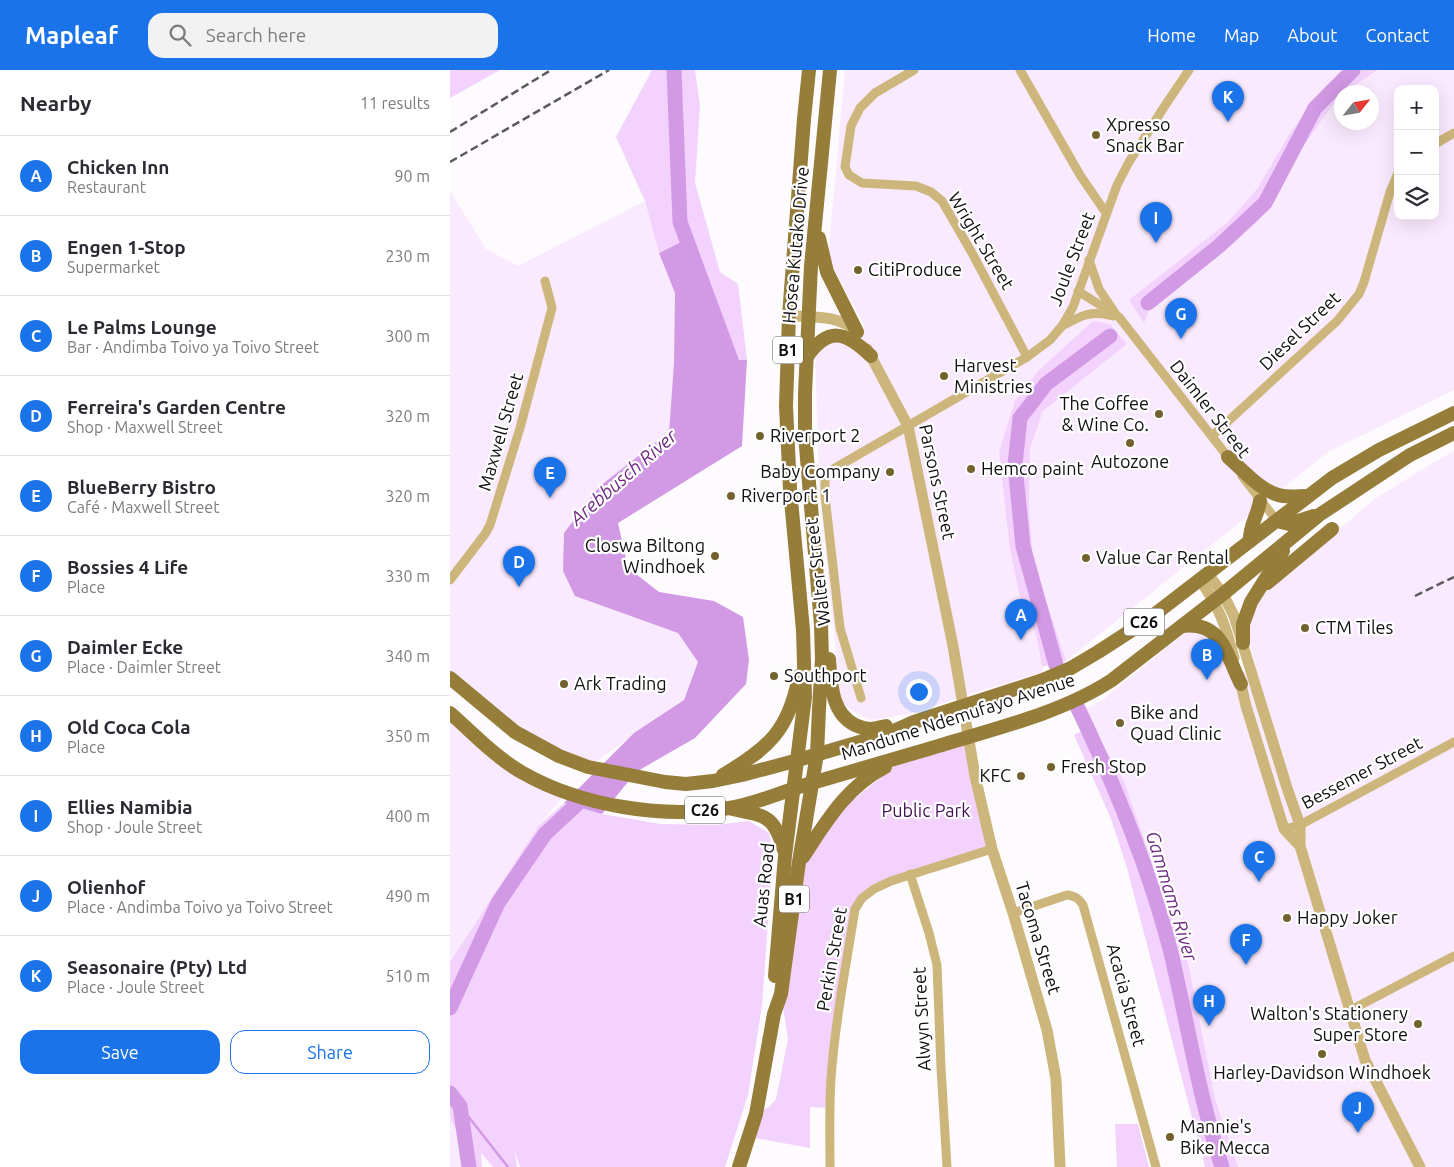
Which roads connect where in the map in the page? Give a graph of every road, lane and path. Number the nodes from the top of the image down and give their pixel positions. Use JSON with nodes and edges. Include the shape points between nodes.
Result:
{"nodes":[{"id":1,"x":809,"y":70,"type":"edge"},
{"id":2,"x":830,"y":70,"type":"edge"},
{"id":3,"x":914,"y":70,"type":"edge"},
{"id":4,"x":1020,"y":70,"type":"edge"},
{"id":5,"x":1189,"y":70,"type":"edge"},
{"id":6,"x":1454,"y":133,"type":"edge"},
{"id":7,"x":1439,"y":142,"type":"edge"},
{"id":8,"x":1397,"y":175,"type":"edge"},
{"id":9,"x":1106,"y":213,"type":"junction"},
{"id":10,"x":816,"y":223,"type":"junction"},
{"id":11,"x":1089,"y":260,"type":"junction"},
{"id":12,"x":545,"y":282,"type":"dead end"},
{"id":13,"x":1078,"y":291,"type":"junction"},
{"id":14,"x":790,"y":316,"type":"junction"},
{"id":15,"x":808,"y":317,"type":"junction"},
{"id":16,"x":1118,"y":317,"type":"junction"},
{"id":17,"x":1062,"y":326,"type":"junction"},
{"id":18,"x":857,"y":332,"type":"junction"},
{"id":19,"x":871,"y":356,"type":"junction"},
{"id":20,"x":1028,"y":357,"type":"junction"},
{"id":21,"x":806,"y":358,"type":"junction"},
{"id":22,"x":1454,"y":413,"type":"edge"},
{"id":23,"x":908,"y":426,"type":"junction"},
{"id":24,"x":1454,"y":432,"type":"edge"},
{"id":25,"x":1212,"y":436,"type":"junction"},
{"id":26,"x":1377,"y":447,"type":"junction"},
{"id":27,"x":1410,"y":455,"type":"junction"},
{"id":28,"x":1228,"y":457,"type":"junction"},
{"id":29,"x":1308,"y":496,"type":"junction"},
{"id":30,"x":1260,"y":501,"type":"junction"},
{"id":31,"x":1319,"y":515,"type":"junction"},
{"id":32,"x":1277,"y":521,"type":"junction"},
{"id":33,"x":1332,"y":529,"type":"dead end"},
{"id":34,"x":1250,"y":540,"type":"junction"},
{"id":35,"x":1291,"y":540,"type":"junction"},
{"id":36,"x":816,"y":557,"type":"junction"},
{"id":37,"x":1204,"y":577,"type":"junction"},
{"id":38,"x":450,"y":580,"type":"edge"},
{"id":39,"x":1256,"y":593,"type":"junction"},
{"id":40,"x":1219,"y":598,"type":"junction"},
{"id":41,"x":1182,"y":626,"type":"junction"},
{"id":42,"x":803,"y":630,"type":"junction"},
{"id":43,"x":1242,"y":643,"type":"junction"},
{"id":44,"x":450,"y":678,"type":"edge"},
{"id":45,"x":1241,"y":684,"type":"junction"},
{"id":46,"x":861,"y":698,"type":"dead end"},
{"id":47,"x":964,"y":706,"type":"junction"},
{"id":48,"x":452,"y":715,"type":"edge"},
{"id":49,"x":966,"y":721,"type":"joint"},
{"id":50,"x":914,"y":722,"type":"junction"},
{"id":51,"x":968,"y":736,"type":"junction"},
{"id":52,"x":1454,"y":742,"type":"edge"},
{"id":53,"x":817,"y":754,"type":"junction"},
{"id":54,"x":908,"y":755,"type":"junction"},
{"id":55,"x":798,"y":760,"type":"junction"},
{"id":56,"x":714,"y":781,"type":"junction"},
{"id":57,"x":813,"y":783,"type":"junction"},
{"id":58,"x":794,"y":788,"type":"junction"},
{"id":59,"x":728,"y":808,"type":"junction"},
{"id":60,"x":1300,"y":825,"type":"junction"},
{"id":61,"x":1284,"y":829,"type":"junction"},
{"id":62,"x":1300,"y":846,"type":"junction"},
{"id":63,"x":992,"y":849,"type":"junction"},
{"id":64,"x":785,"y":856,"type":"junction"},
{"id":65,"x":799,"y":862,"type":"junction"},
{"id":66,"x":910,"y":874,"type":"junction"},
{"id":67,"x":1013,"y":912,"type":"junction"},
{"id":68,"x":1454,"y":956,"type":"edge"},
{"id":69,"x":1350,"y":1011,"type":"junction"},
{"id":70,"x":774,"y":1014,"type":"junction"},
{"id":71,"x":739,"y":1167,"type":"edge"},
{"id":72,"x":830,"y":1167,"type":"edge"},
{"id":73,"x":947,"y":1167,"type":"edge"},
{"id":74,"x":1060,"y":1167,"type":"edge"},
{"id":75,"x":1156,"y":1167,"type":"edge"},
{"id":76,"x":1420,"y":1167,"type":"edge"}],
"edges":[{"from":1,"to":14,"type":"main road","name":"Hosea Kutako Drive","number":"B1"},
{"from":2,"to":10,"type":"main road","name":"Hosea Kutako Drive","number":"B1"},
{"from":3,"to":20,"type":"street","name":"Wright Street","via":[[874,93],[860,108],[851,126],[845,167],[849,175],[862,183],[916,186],[942,201]]},
{"from":4,"to":9,"type":"street","via":[[1080,175]]},
{"from":5,"to":9,"type":"street","name":"Joule Street","via":[[1129,162]]},
{"from":6,"to":7,"type":"street"},
{"from":8,"to":25,"type":"street","name":"Diesel Street","via":[[1359,294],[1338,321]]},
{"from":9,"to":11,"type":"street","name":"Joule Street"},
{"from":10,"to":15,"type":"main road","name":"Hosea Kutako Drive","number":"B1"},
{"from":10,"to":18,"type":"main road","via":[[827,272]]},
{"from":11,"to":13,"type":"street","name":"Joule Street"},
{"from":11,"to":16,"type":"street","name":"Daimler Street","via":[[1099,289]]},
{"from":12,"to":38,"type":"street","name":"Maxwell Street","via":[[552,308],[497,505],[485,534]]},
{"from":13,"to":16,"type":"street","name":"Daimler Street"},
{"from":13,"to":17,"type":"street","name":"Joule Street"},
{"from":14,"to":15,"type":"street","name":"Parsons Street"},
{"from":14,"to":42,"type":"main road","name":"Hosea Kutako Drive","number":"B1","via":[[786,406]]},
{"from":15,"to":18,"type":"street","name":"Parsons Street","via":[[832,318]]},
{"from":15,"to":21,"type":"main road","name":"Hosea Kutako Drive","number":"B1"},
{"from":16,"to":17,"type":"street","via":[[1090,313]]},
{"from":16,"to":25,"type":"street","name":"Daimler Street"},
{"from":17,"to":20,"type":"street","name":"Joule Street"},
{"from":18,"to":19,"type":"street","name":"Parsons Street"},
{"from":19,"to":21,"type":"main road","via":[[850,338],[830,336],[815,345]]},
{"from":19,"to":23,"type":"street","name":"Parsons Street"},
{"from":20,"to":23,"type":"street","name":"Joule Street"},
{"from":21,"to":36,"type":"main road","name":"Hosea Kutako Drive","number":"B1","via":[[805,435]]},
{"from":22,"to":26,"type":"main road","name":"Mandume Ndemufayo Avenue","number":"C26"},
{"from":23,"to":46,"type":"street","name":"Walter Street","via":[[830,471],[825,480],[840,628]]},
{"from":23,"to":47,"type":"street","name":"Parsons Street"},
{"from":24,"to":27,"type":"main road","name":"Mandume Ndemufayo Avenue","number":"C26"},
{"from":25,"to":28,"type":"street","name":"Daimler Street"},
{"from":26,"to":27,"type":"main road","via":[[1388,458]]},
{"from":26,"to":29,"type":"main road","name":"Mandume Ndemufayo Avenue","number":"C26"},
{"from":27,"to":31,"type":"main road","name":"Mandume Ndemufayo Avenue","number":"C26"},
{"from":28,"to":29,"type":"main road","via":[[1269,492],[1283,496]]},
{"from":28,"to":30,"type":"street","name":"Daimler Street"},
{"from":29,"to":32,"type":"main road","name":"Mandume Ndemufayo Avenue","number":"C26"},
{"from":30,"to":32,"type":"street","name":"Daimler Street"},
{"from":30,"to":34,"type":"main road"},
{"from":31,"to":32,"type":"main road","via":[[1290,524]]},
{"from":31,"to":35,"type":"main road","name":"Mandume Ndemufayo Avenue","number":"C26"},
{"from":32,"to":34,"type":"main road","name":"Mandume Ndemufayo Avenue","number":"C26"},
{"from":33,"to":39,"type":"main road"},
{"from":34,"to":37,"type":"main road","name":"Mandume Ndemufayo Avenue","number":"C26"},
{"from":35,"to":39,"type":"main road"},
{"from":35,"to":40,"type":"main road","name":"Mandume Ndemufayo Avenue","number":"C26"},
{"from":36,"to":50,"type":"main road","via":[[837,706],[852,723],[869,729]]},
{"from":36,"to":53,"type":"main road","name":"Hosea Kutako Drive","number":"B1","via":[[822,659]]},
{"from":37,"to":40,"type":"street"},
{"from":37,"to":47,"type":"main road","name":"Mandume Ndemufayo Avenue","number":"C26","via":[[1116,642],[1071,668]]},
{"from":39,"to":43,"type":"main road","via":[[1246,612]]},
{"from":40,"to":41,"type":"main road","name":"Mandume Ndemufayo Avenue","number":"C26"},
{"from":40,"to":43,"type":"street","via":[[1234,616]]},
{"from":40,"to":45,"type":"street"},
{"from":41,"to":45,"type":"main road","via":[[1200,626],[1215,633]]},
{"from":41,"to":51,"type":"main road","name":"Mandume Ndemufayo Avenue","number":"C26","via":[[1094,692]]},
{"from":42,"to":55,"type":"main road","name":"Hosea Kutako Drive","number":"B1","via":[[805,697]]},
{"from":42,"to":56,"type":"main road","via":[[796,692],[790,711],[770,742],[750,759]]},
{"from":43,"to":60,"type":"street"},
{"from":44,"to":56,"type":"main road","name":"Mandume Ndemufayo Avenue","number":"C26","via":[[515,732],[559,756],[588,767],[640,778],[686,784]]},
{"from":45,"to":61,"type":"street"},
{"from":47,"to":49,"type":"street","name":"Parsons Street"},
{"from":47,"to":50,"type":"main road","name":"Mandume Ndemufayo Avenue","number":"C26"},
{"from":48,"to":59,"type":"main road","name":"Mandume Ndemufayo Avenue","number":"C26","via":[[508,763],[567,792],[612,805],[670,811]]},
{"from":49,"to":51,"type":"street","name":"Tacoma Street"},
{"from":50,"to":53,"type":"main road","name":"Mandume Ndemufayo Avenue","number":"C26","via":[[888,734]]},
{"from":51,"to":54,"type":"main road","name":"Mandume Ndemufayo Avenue","number":"C26"},
{"from":51,"to":63,"type":"street","name":"Tacoma Street"},
{"from":52,"to":60,"type":"street","name":"Bessemer Street"},
{"from":53,"to":55,"type":"main road","name":"Mandume Ndemufayo Avenue","number":"C26"},
{"from":53,"to":57,"type":"main road","name":"Hosea Kutako Drive","number":"B1"},
{"from":54,"to":57,"type":"main road","name":"Mandume Ndemufayo Avenue","number":"C26"},
{"from":54,"to":65,"type":"main road","via":[[863,781],[840,802]]},
{"from":55,"to":56,"type":"main road","name":"Mandume Ndemufayo Avenue","number":"C26"},
{"from":55,"to":58,"type":"main road","name":"Auas Road"},
{"from":57,"to":58,"type":"main road","name":"Mandume Ndemufayo Avenue","number":"C26"},
{"from":57,"to":65,"type":"main road","name":"Auas Road","number":"B1"},
{"from":58,"to":59,"type":"main road","name":"Mandume Ndemufayo Avenue","number":"C26"},
{"from":58,"to":64,"type":"main road","name":"Auas Road","number":"B1"},
{"from":59,"to":64,"type":"main road","via":[[765,816],[776,828]]},
{"from":60,"to":61,"type":"street","name":"Bessemer Street"},
{"from":60,"to":62,"type":"street"},
{"from":61,"to":62,"type":"street"},
{"from":62,"to":69,"type":"street"},
{"from":63,"to":66,"type":"street","name":"Perkin Street"},
{"from":63,"to":67,"type":"street","name":"Tacoma Street"},
{"from":64,"to":70,"type":"main road","name":"Auas Road","number":"B1","via":[[773,992]]},
{"from":65,"to":70,"type":"main road","name":"Auas Road","number":"B1","via":[[781,994]]},
{"from":66,"to":72,"type":"street","name":"Perkin Street","via":[[874,889],[862,898],[855,909],[831,1077]]},
{"from":66,"to":73,"type":"street","name":"Alwyn Street","via":[[937,965]]},
{"from":67,"to":74,"type":"street","name":"Tacoma Street","via":[[1043,1012],[1056,1079]]},
{"from":67,"to":75,"type":"street","name":"Acacia Street","via":[[1067,895],[1078,898],[1084,906]]},
{"from":68,"to":69,"type":"street"},
{"from":69,"to":76,"type":"street","via":[[1365,1060]]},
{"from":70,"to":71,"type":"main road","name":"Auas Road","number":"B1","via":[[758,1105]]}]}
